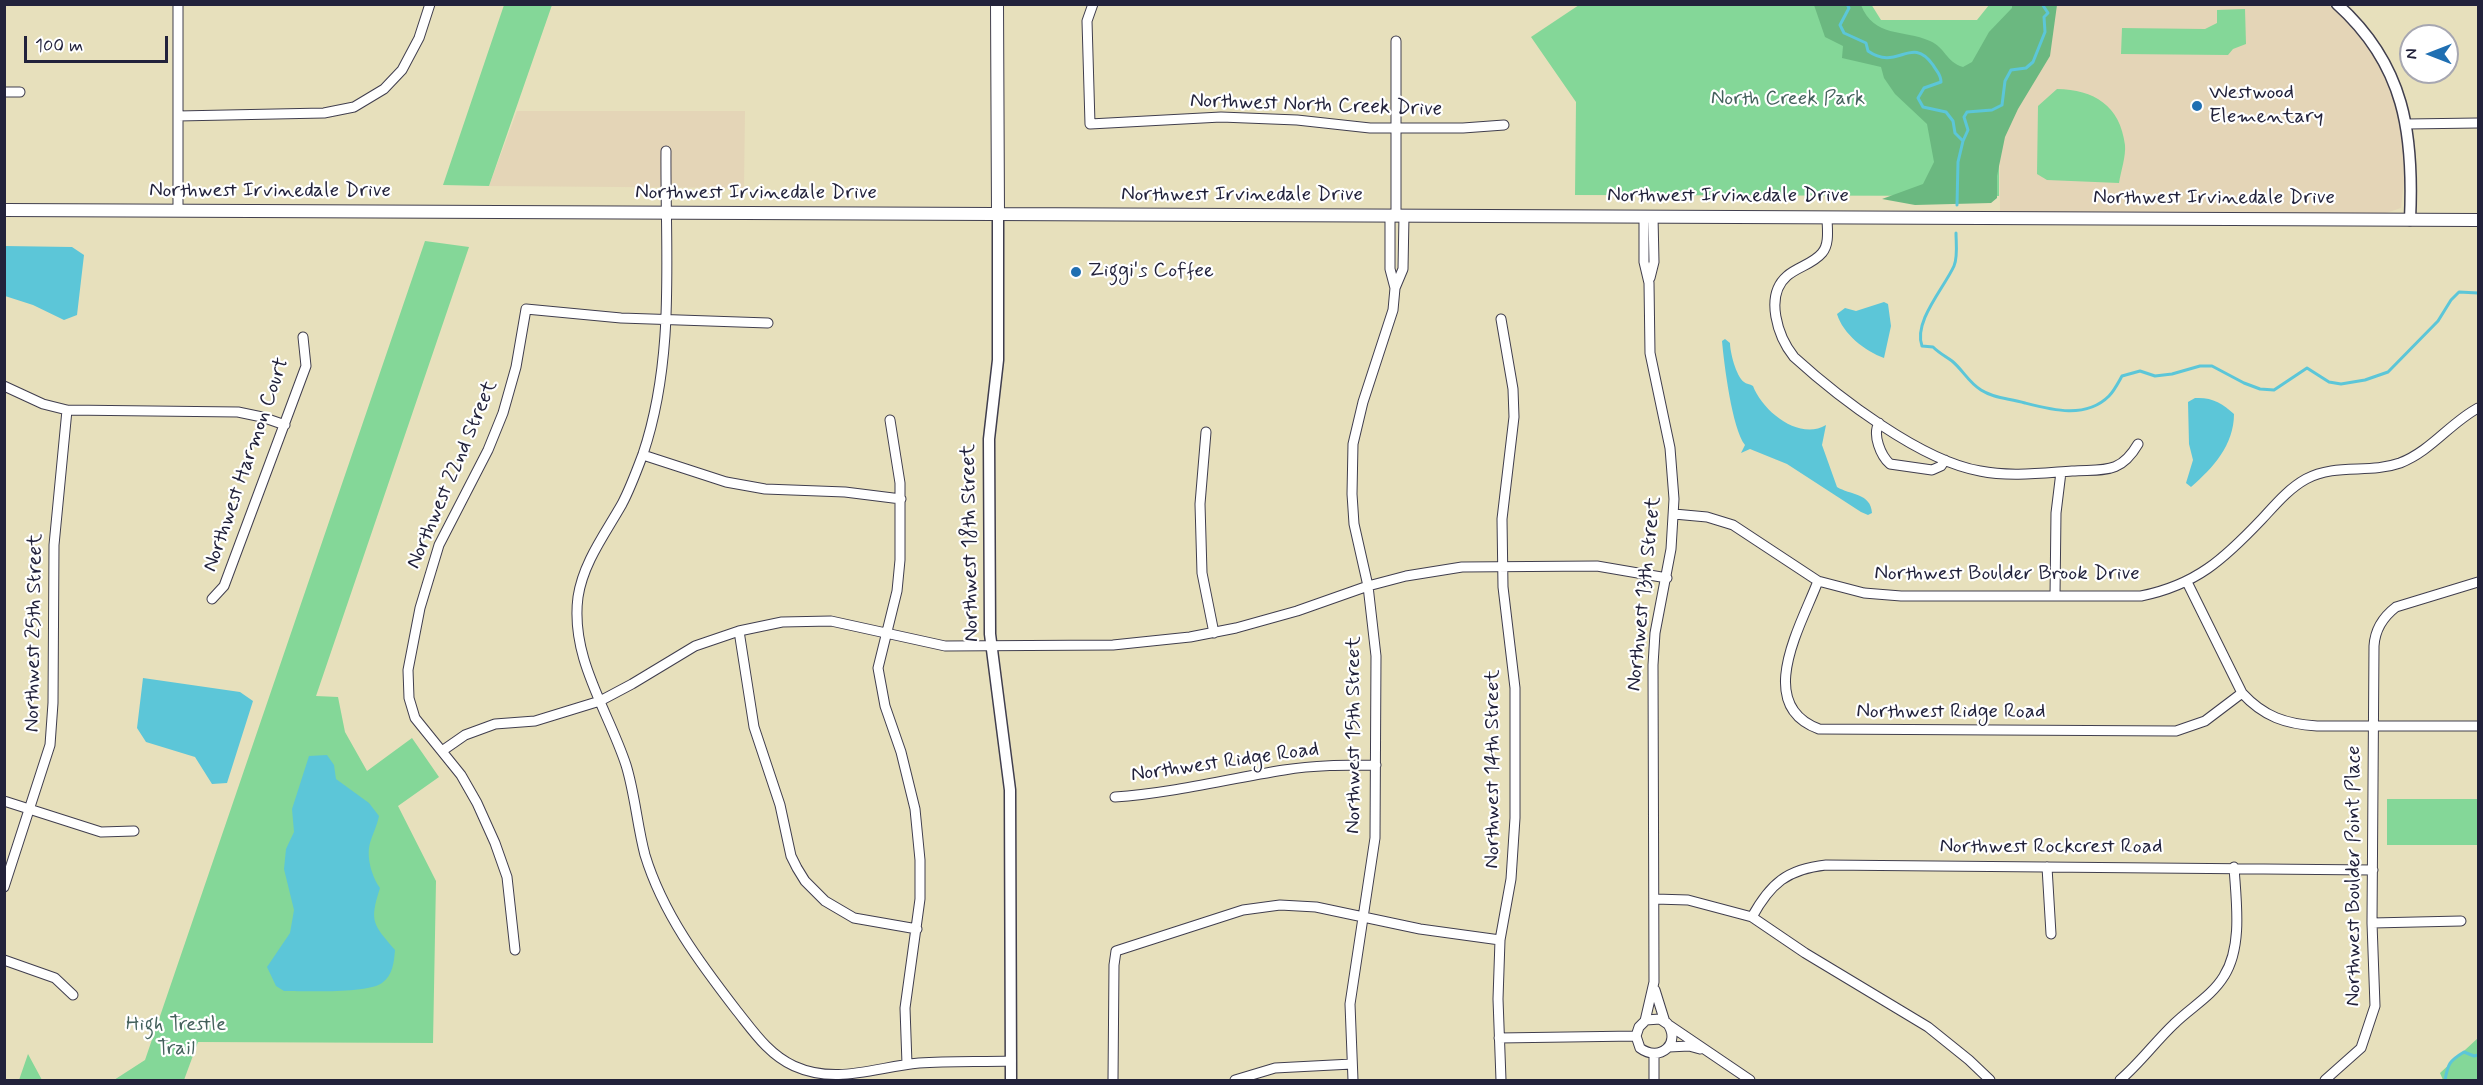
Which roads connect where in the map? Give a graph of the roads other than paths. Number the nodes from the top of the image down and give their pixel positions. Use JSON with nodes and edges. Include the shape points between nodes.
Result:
{"nodes":[{"id":1,"x":178,"y":4,"type":"edge"},
{"id":2,"x":430,"y":4,"type":"edge"},
{"id":3,"x":997,"y":4,"type":"edge"},
{"id":4,"x":1093,"y":4,"type":"edge"},
{"id":5,"x":2337,"y":4,"type":"edge"},
{"id":6,"x":1396,"y":41,"type":"dead end"},
{"id":7,"x":4,"y":92,"type":"edge"},
{"id":8,"x":20,"y":92,"type":"dead end"},
{"id":9,"x":178,"y":116,"type":"junction"},
{"id":10,"x":2478,"y":123,"type":"edge"},
{"id":11,"x":2407,"y":124,"type":"junction"},
{"id":12,"x":1504,"y":125,"type":"dead end"},
{"id":13,"x":1396,"y":128,"type":"junction"},
{"id":14,"x":666,"y":151,"type":"dead end"},
{"id":15,"x":4,"y":210,"type":"edge"},
{"id":16,"x":178,"y":211,"type":"junction"},
{"id":17,"x":665,"y":213,"type":"junction"},
{"id":18,"x":998,"y":215,"type":"junction"},
{"id":19,"x":1397,"y":216,"type":"junction"},
{"id":20,"x":1648,"y":216,"type":"junction"},
{"id":21,"x":1827,"y":217,"type":"junction"},
{"id":22,"x":2410,"y":220,"type":"junction"},
{"id":23,"x":2478,"y":220,"type":"edge"},
{"id":24,"x":1501,"y":319,"type":"dead end"},
{"id":25,"x":666,"y":320,"type":"junction"},
{"id":26,"x":768,"y":323,"type":"dead end"},
{"id":27,"x":303,"y":338,"type":"dead end"},
{"id":28,"x":4,"y":386,"type":"edge"},
{"id":29,"x":2478,"y":408,"type":"edge"},
{"id":30,"x":67,"y":410,"type":"junction"},
{"id":31,"x":890,"y":420,"type":"dead end"},
{"id":32,"x":1879,"y":423,"type":"junction"},
{"id":33,"x":285,"y":425,"type":"junction"},
{"id":34,"x":1206,"y":432,"type":"dead end"},
{"id":35,"x":2138,"y":444,"type":"dead end"},
{"id":36,"x":643,"y":455,"type":"junction"},
{"id":37,"x":1945,"y":460,"type":"junction"},
{"id":38,"x":2061,"y":472,"type":"junction"},
{"id":39,"x":901,"y":499,"type":"junction"},
{"id":40,"x":1674,"y":514,"type":"junction"},
{"id":41,"x":1503,"y":566,"type":"junction"},
{"id":42,"x":1667,"y":578,"type":"junction"},
{"id":43,"x":1818,"y":580,"type":"junction"},
{"id":44,"x":2187,"y":582,"type":"junction"},
{"id":45,"x":2478,"y":582,"type":"edge"},
{"id":46,"x":1368,"y":586,"type":"junction"},
{"id":47,"x":2055,"y":596,"type":"junction"},
{"id":48,"x":212,"y":599,"type":"dead end"},
{"id":49,"x":739,"y":631,"type":"junction"},
{"id":50,"x":885,"y":633,"type":"junction"},
{"id":51,"x":1214,"y":633,"type":"junction"},
{"id":52,"x":991,"y":646,"type":"junction"},
{"id":53,"x":2242,"y":693,"type":"junction"},
{"id":54,"x":600,"y":701,"type":"junction"},
{"id":55,"x":2374,"y":726,"type":"junction"},
{"id":56,"x":2478,"y":726,"type":"edge"},
{"id":57,"x":442,"y":751,"type":"junction"},
{"id":58,"x":1376,"y":765,"type":"junction"},
{"id":59,"x":1115,"y":797,"type":"dead end"},
{"id":60,"x":4,"y":801,"type":"edge"},
{"id":61,"x":30,"y":810,"type":"junction"},
{"id":62,"x":134,"y":831,"type":"dead end"},
{"id":63,"x":2047,"y":867,"type":"junction"},
{"id":64,"x":2234,"y":867,"type":"junction"},
{"id":65,"x":2373,"y":870,"type":"junction"},
{"id":66,"x":4,"y":887,"type":"edge"},
{"id":67,"x":1655,"y":899,"type":"junction"},
{"id":68,"x":1362,"y":918,"type":"junction"},
{"id":69,"x":1752,"y":918,"type":"junction"},
{"id":70,"x":2461,"y":921,"type":"dead end"},
{"id":71,"x":2372,"y":923,"type":"junction"},
{"id":72,"x":917,"y":929,"type":"junction"},
{"id":73,"x":2051,"y":934,"type":"dead end"},
{"id":74,"x":1500,"y":940,"type":"junction"},
{"id":75,"x":516,"y":950,"type":"dead end"},
{"id":76,"x":4,"y":960,"type":"edge"},
{"id":77,"x":1654,"y":982,"type":"junction"},
{"id":78,"x":73,"y":995,"type":"dead end"},
{"id":79,"x":1645,"y":1021,"type":"junction"},
{"id":80,"x":1666,"y":1023,"type":"junction"},
{"id":81,"x":1636,"y":1036,"type":"junction"},
{"id":82,"x":1499,"y":1038,"type":"junction"},
{"id":83,"x":1669,"y":1047,"type":"junction"},
{"id":84,"x":1705,"y":1050,"type":"junction"},
{"id":85,"x":1654,"y":1054,"type":"junction"},
{"id":86,"x":1011,"y":1061,"type":"junction"},
{"id":87,"x":908,"y":1064,"type":"junction"},
{"id":88,"x":1352,"y":1064,"type":"junction"},
{"id":89,"x":1011,"y":1080,"type":"edge"},
{"id":90,"x":1113,"y":1080,"type":"edge"},
{"id":91,"x":1235,"y":1080,"type":"edge"},
{"id":92,"x":1353,"y":1080,"type":"edge"},
{"id":93,"x":1501,"y":1080,"type":"edge"},
{"id":94,"x":1654,"y":1080,"type":"edge"},
{"id":95,"x":1750,"y":1080,"type":"edge"},
{"id":96,"x":1990,"y":1080,"type":"edge"},
{"id":97,"x":2120,"y":1080,"type":"edge"},
{"id":98,"x":2325,"y":1080,"type":"edge"}],
"edges":[{"from":1,"to":9,"type":"street"},
{"from":2,"to":9,"type":"street","via":[[419,38],[402,70],[384,88],[354,107],[305,114]]},
{"from":3,"to":18,"type":"main road","name":"Northwest 18th Street"},
{"from":4,"to":13,"type":"street","name":"Northwest North Creek Drive","via":[[1087,21],[1090,124],[1230,117]]},
{"from":5,"to":11,"type":"street","via":[[2361,28],[2383,61]]},
{"from":6,"to":13,"type":"street","name":"Northwest 15th Street"},
{"from":7,"to":8,"type":"street"},
{"from":9,"to":16,"type":"street"},
{"from":10,"to":11,"type":"street"},
{"from":11,"to":22,"type":"street"},
{"from":12,"to":13,"type":"street","name":"Northwest North Creek Drive"},
{"from":13,"to":19,"type":"street","name":"Northwest 15th Street"},
{"from":14,"to":17,"type":"street"},
{"from":15,"to":16,"type":"main road","name":"Northwest Irvinedale Drive"},
{"from":16,"to":17,"type":"main road","name":"Northwest Irvinedale Drive"},
{"from":17,"to":18,"type":"main road","name":"Northwest Irvinedale Drive"},
{"from":17,"to":25,"type":"street"},
{"from":18,"to":19,"type":"main road","name":"Northwest Irvinedale Drive"},
{"from":18,"to":52,"type":"street","name":"Northwest 18th Street","via":[[998,360],[989,439]]},
{"from":19,"to":20,"type":"main road","name":"Northwest Irvinedale Drive"},
{"from":19,"to":46,"type":"street","name":"Northwest 15th Street","via":[[1403,269],[1353,444],[1354,524]]},
{"from":20,"to":21,"type":"main road","name":"Northwest Irvinedale Drive"},
{"from":20,"to":40,"type":"street","name":"Northwest 13th Street","via":[[1654,262],[1649,283],[1650,353],[1670,448]]},
{"from":21,"to":22,"type":"main road","name":"Northwest Irvinedale Drive"},
{"from":21,"to":32,"type":"street","via":[[1827,243],[1821,254],[1791,272],[1780,284],[1777,323],[1794,357]]},
{"from":22,"to":23,"type":"main road","name":"Northwest Irvinedale Drive"},
{"from":24,"to":41,"type":"street","name":"Northwest 14th Street","via":[[1514,417],[1504,489]]},
{"from":25,"to":26,"type":"street"},
{"from":25,"to":36,"type":"street","via":[[655,414]]},
{"from":25,"to":57,"type":"street","name":"Northwest 22nd Street","via":[[526,309],[503,412],[439,545],[420,608],[408,670],[415,718]]},
{"from":27,"to":33,"type":"street","name":"Northwest Harmon Court","via":[[306,366]]},
{"from":28,"to":30,"type":"street"},
{"from":29,"to":44,"type":"street","name":"Northwest Boulder Brook Drive","via":[[2468,412],[2439,440],[2400,463],[2334,470],[2305,479],[2234,550]]},
{"from":30,"to":33,"type":"street","via":[[238,412]]},
{"from":30,"to":61,"type":"street","name":"Northwest 25th Street","via":[[54,545],[50,745]]},
{"from":31,"to":39,"type":"street"},
{"from":32,"to":37,"type":"street"},
{"from":32,"to":37,"type":"street","via":[[1876,434],[1890,464],[1932,470]]},
{"from":33,"to":48,"type":"street","name":"Northwest Harmon Court","via":[[224,586]]},
{"from":34,"to":51,"type":"street","via":[[1200,542]]},
{"from":35,"to":38,"type":"street","via":[[2127,460],[2109,470]]},
{"from":36,"to":39,"type":"street","via":[[689,471],[765,489]]},
{"from":36,"to":54,"type":"street","via":[[624,499],[587,565],[579,594],[579,638]]},
{"from":37,"to":38,"type":"street","via":[[1982,472]]},
{"from":38,"to":47,"type":"street","via":[[2056,513]]},
{"from":39,"to":50,"type":"street","via":[[897,591]]},
{"from":40,"to":42,"type":"street","name":"Northwest 13th Street"},
{"from":40,"to":43,"type":"street","name":"Northwest Boulder Brook Drive","via":[[1707,517],[1733,525]]},
{"from":41,"to":42,"type":"street","via":[[1597,566]]},
{"from":41,"to":46,"type":"street","via":[[1437,571]]},
{"from":41,"to":74,"type":"street","name":"Northwest 14th Street","via":[[1515,688],[1515,818],[1511,879]]},
{"from":42,"to":67,"type":"street","name":"Northwest 13th Street","via":[[1657,620],[1653,665]]},
{"from":43,"to":47,"type":"street","name":"Northwest Boulder Brook Drive","via":[[1887,596]]},
{"from":43,"to":53,"type":"street","name":"Northwest Ridge Road","via":[[1792,644],[1785,684],[1794,712],[1819,729],[2169,731],[2205,721]]},
{"from":44,"to":47,"type":"street","name":"Northwest Boulder Brook Drive","via":[[2141,596]]},
{"from":44,"to":53,"type":"street"},
{"from":45,"to":55,"type":"street","name":"Northwest Boulder Point Place","via":[[2396,607],[2381,621],[2374,640]]},
{"from":46,"to":51,"type":"street","via":[[1297,611]]},
{"from":46,"to":58,"type":"street","name":"Northwest 15th Street","via":[[1376,656]]},
{"from":49,"to":50,"type":"street","via":[[806,620],[859,625]]},
{"from":49,"to":54,"type":"street","via":[[695,646]]},
{"from":49,"to":72,"type":"street","via":[[754,727],[797,868],[825,901],[854,918]]},
{"from":50,"to":52,"type":"street","via":[[945,646]]},
{"from":50,"to":72,"type":"street","via":[[879,681],[915,809],[920,860]]},
{"from":51,"to":52,"type":"street","via":[[1148,643]]},
{"from":52,"to":86,"type":"street","name":"Northwest 18th Street","via":[[1010,790]]},
{"from":53,"to":55,"type":"street","via":[[2264,713],[2293,724]]},
{"from":54,"to":57,"type":"street","via":[[535,721],[495,724],[465,735]]},
{"from":54,"to":87,"type":"street","via":[[627,767],[645,854],[664,903],[689,948],[765,1045],[793,1066],[828,1076]]},
{"from":55,"to":56,"type":"street"},
{"from":55,"to":65,"type":"street","name":"Northwest Boulder Point Place"},
{"from":57,"to":75,"type":"street","name":"Northwest 22nd Street","via":[[461,775],[495,843],[507,877]]},
{"from":58,"to":59,"type":"street","name":"Northwest Ridge Road","via":[[1286,770]]},
{"from":58,"to":68,"type":"street","name":"Northwest 15th Street","via":[[1375,838]]},
{"from":60,"to":61,"type":"street"},
{"from":61,"to":62,"type":"street","via":[[101,832]]},
{"from":61,"to":66,"type":"street","name":"Northwest 25th Street"},
{"from":63,"to":64,"type":"street","name":"Northwest Rockcrest Road"},
{"from":63,"to":69,"type":"street","name":"Northwest Rockcrest Road","via":[[1808,866],[1774,884]]},
{"from":63,"to":73,"type":"street"},
{"from":64,"to":65,"type":"street","name":"Northwest Rockcrest Road"},
{"from":64,"to":97,"type":"street","via":[[2234,949],[2225,975]]},
{"from":65,"to":71,"type":"street","name":"Northwest Boulder Point Place"},
{"from":67,"to":69,"type":"street","via":[[1688,900]]},
{"from":67,"to":77,"type":"street","name":"Northwest 13th Street"},
{"from":68,"to":74,"type":"street"},
{"from":68,"to":88,"type":"street","name":"Northwest 15th Street","via":[[1350,1004]]},
{"from":68,"to":90,"type":"street","via":[[1316,907],[1280,904],[1243,910],[1116,951]]},
{"from":69,"to":96,"type":"street","via":[[1929,1027]]},
{"from":70,"to":71,"type":"street"},
{"from":71,"to":98,"type":"street","name":"Northwest Boulder Point Place","via":[[2375,1006],[2368,1030],[2361,1048]]},
{"from":72,"to":87,"type":"street","via":[[905,1008]]},
{"from":74,"to":82,"type":"street","name":"Northwest 14th Street"},
{"from":76,"to":78,"type":"street","via":[[55,978]]},
{"from":77,"to":79,"type":"street","name":"Northwest 13th Street"},
{"from":77,"to":80,"type":"street","name":"Northwest 13th Street"},
{"from":79,"to":80,"type":"street","via":[[1653,1018]]},
{"from":79,"to":81,"type":"street"},
{"from":80,"to":83,"type":"street","via":[[1672,1032]]},
{"from":80,"to":84,"type":"street"},
{"from":81,"to":82,"type":"street"},
{"from":81,"to":85,"type":"street","via":[[1640,1048]]},
{"from":82,"to":93,"type":"street","name":"Northwest 14th Street"},
{"from":83,"to":84,"type":"street"},
{"from":83,"to":85,"type":"street"},
{"from":84,"to":95,"type":"street"},
{"from":85,"to":94,"type":"street"},
{"from":86,"to":87,"type":"street"},
{"from":86,"to":89,"type":"street","name":"Northwest 18th Street"},
{"from":88,"to":91,"type":"street","via":[[1293,1066]]},
{"from":88,"to":92,"type":"street","name":"Northwest 15th Street"}]}
